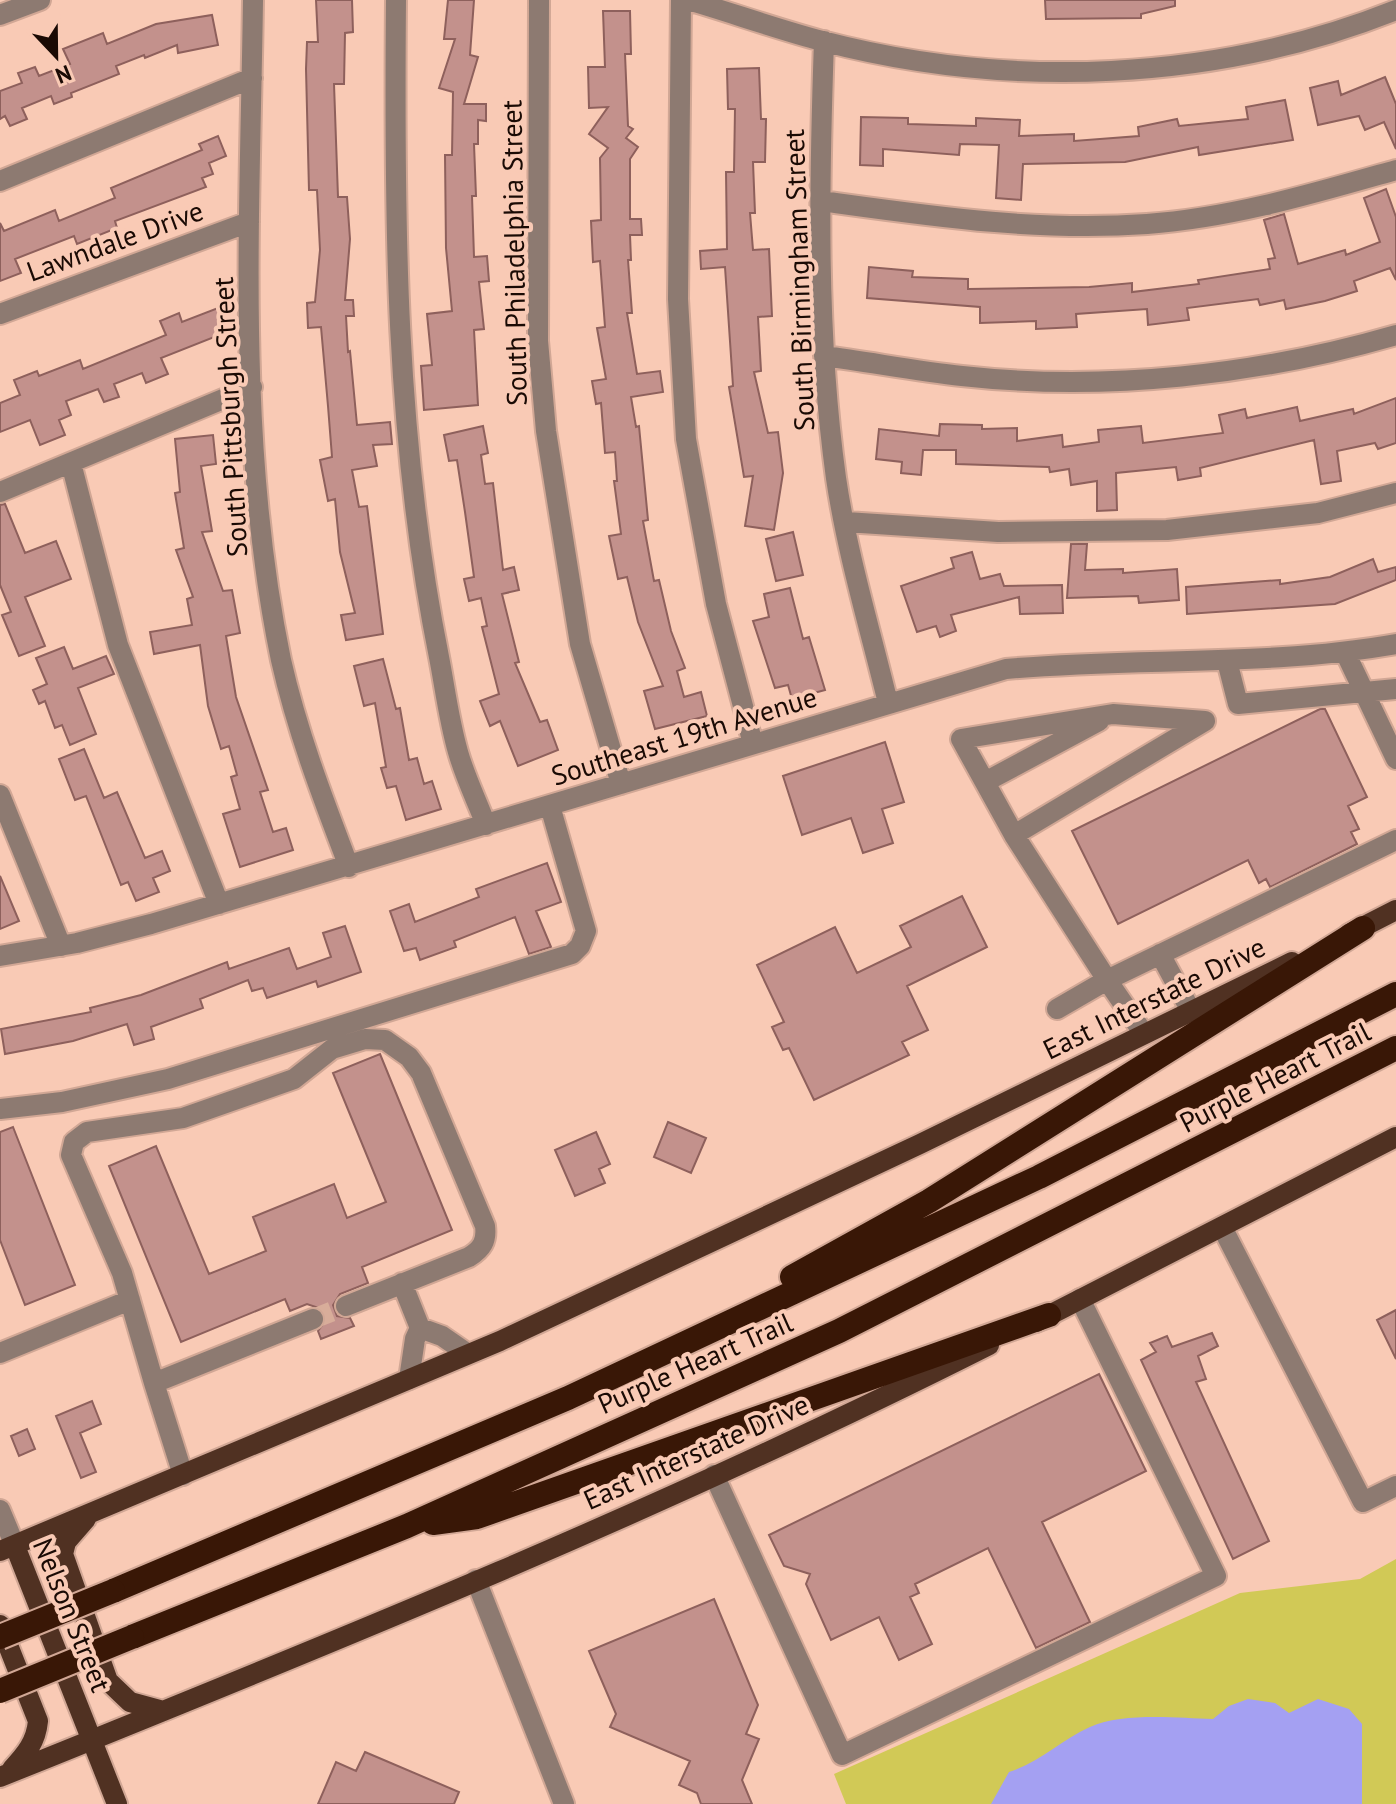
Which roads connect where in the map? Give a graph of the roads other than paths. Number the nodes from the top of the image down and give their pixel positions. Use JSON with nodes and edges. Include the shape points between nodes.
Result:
{"nodes":[{"id":1,"x":40,"y":0,"type":"edge"},
{"id":2,"x":253,"y":0,"type":"edge"},
{"id":3,"x":396,"y":0,"type":"edge"},
{"id":4,"x":539,"y":0,"type":"edge"},
{"id":5,"x":681,"y":0,"type":"edge"},
{"id":6,"x":688,"y":0,"type":"edge"},
{"id":7,"x":1396,"y":10,"type":"edge"},
{"id":8,"x":0,"y":15,"type":"edge"},
{"id":9,"x":824,"y":41,"type":"junction"},
{"id":10,"x":252,"y":78,"type":"junction"},
{"id":11,"x":1396,"y":170,"type":"edge"},
{"id":12,"x":0,"y":181,"type":"edge"},
{"id":13,"x":821,"y":201,"type":"junction"},
{"id":14,"x":249,"y":222,"type":"junction"},
{"id":15,"x":0,"y":314,"type":"edge"},
{"id":16,"x":1396,"y":335,"type":"edge"},
{"id":17,"x":824,"y":356,"type":"junction"},
{"id":18,"x":252,"y":387,"type":"junction"},
{"id":19,"x":71,"y":463,"type":"junction"},
{"id":20,"x":0,"y":492,"type":"edge"},
{"id":21,"x":1396,"y":493,"type":"edge"},
{"id":22,"x":846,"y":522,"type":"junction"},
{"id":23,"x":1396,"y":644,"type":"edge"},
{"id":24,"x":1345,"y":652,"type":"junction"},
{"id":25,"x":1227,"y":661,"type":"junction"},
{"id":26,"x":1396,"y":689,"type":"edge"},
{"id":27,"x":1363,"y":691,"type":"junction"},
{"id":28,"x":888,"y":703,"type":"junction"},
{"id":29,"x":1238,"y":704,"type":"junction"},
{"id":30,"x":1113,"y":714,"type":"junction"},
{"id":31,"x":1205,"y":721,"type":"junction"},
{"id":32,"x":753,"y":744,"type":"junction"},
{"id":33,"x":1396,"y":759,"type":"edge"},
{"id":34,"x":985,"y":782,"type":"junction"},
{"id":35,"x":621,"y":784,"type":"junction"},
{"id":36,"x":0,"y":795,"type":"edge"},
{"id":37,"x":550,"y":806,"type":"junction"},
{"id":38,"x":486,"y":825,"type":"junction"},
{"id":39,"x":1014,"y":835,"type":"junction"},
{"id":40,"x":1396,"y":840,"type":"edge"},
{"id":41,"x":349,"y":867,"type":"junction"},
{"id":42,"x":219,"y":904,"type":"junction"},
{"id":43,"x":1396,"y":910,"type":"edge"},
{"id":44,"x":1363,"y":928,"type":"junction"},
{"id":45,"x":61,"y":946,"type":"junction"},
{"id":46,"x":1160,"y":954,"type":"junction"},
{"id":47,"x":0,"y":956,"type":"edge"},
{"id":48,"x":1107,"y":980,"type":"junction"},
{"id":49,"x":1396,"y":994,"type":"edge"},
{"id":50,"x":1057,"y":1009,"type":"dead end"},
{"id":51,"x":1191,"y":1011,"type":"junction"},
{"id":52,"x":1144,"y":1034,"type":"junction"},
{"id":53,"x":1396,"y":1048,"type":"edge"},
{"id":54,"x":0,"y":1109,"type":"edge"},
{"id":55,"x":1396,"y":1137,"type":"edge"},
{"id":56,"x":1222,"y":1227,"type":"junction"},
{"id":57,"x":402,"y":1283,"type":"junction"},
{"id":58,"x":1080,"y":1299,"type":"junction"},
{"id":59,"x":130,"y":1300,"type":"junction"},
{"id":60,"x":346,"y":1306,"type":"tunnel mouth"},
{"id":61,"x":1049,"y":1315,"type":"junction"},
{"id":62,"x":313,"y":1319,"type":"tunnel mouth"},
{"id":63,"x":420,"y":1328,"type":"junction"},
{"id":64,"x":0,"y":1353,"type":"edge"},
{"id":65,"x":468,"y":1354,"type":"junction"},
{"id":66,"x":409,"y":1379,"type":"junction"},
{"id":67,"x":154,"y":1383,"type":"junction"},
{"id":68,"x":568,"y":1398,"type":"junction"},
{"id":69,"x":183,"y":1475,"type":"junction"},
{"id":70,"x":714,"y":1475,"type":"junction"},
{"id":71,"x":1396,"y":1486,"type":"edge"},
{"id":72,"x":0,"y":1510,"type":"edge"},
{"id":73,"x":91,"y":1514,"type":"junction"},
{"id":74,"x":407,"y":1526,"type":"junction"},
{"id":75,"x":7,"y":1548,"type":"edge"},
{"id":76,"x":476,"y":1580,"type":"junction"},
{"id":77,"x":0,"y":1625,"type":"edge"},
{"id":78,"x":0,"y":1637,"type":"edge"},
{"id":79,"x":0,"y":1691,"type":"edge"},
{"id":80,"x":163,"y":1711,"type":"junction"},
{"id":81,"x":91,"y":1740,"type":"junction"},
{"id":82,"x":3,"y":1776,"type":"edge"},
{"id":83,"x":117,"y":1804,"type":"edge"},
{"id":84,"x":564,"y":1804,"type":"edge"}],
"edges":[{"from":1,"to":8,"type":"street"},
{"from":2,"to":10,"type":"street","name":"South Pittsburgh Street"},
{"from":3,"to":38,"type":"street","via":[[395,206],[409,479],[458,753]]},
{"from":4,"to":35,"type":"street","name":"South Philadelphia Street","via":[[538,341],[546,431],[580,644]]},
{"from":5,"to":32,"type":"street","via":[[678,299],[686,439],[716,604]]},
{"from":6,"to":9,"type":"street"},
{"from":7,"to":9,"type":"street","via":[[1293,43],[1160,70],[976,68]]},
{"from":9,"to":13,"type":"street","name":"South Birmingham Street"},
{"from":10,"to":12,"type":"street"},
{"from":10,"to":14,"type":"street","name":"South Pittsburgh Street"},
{"from":11,"to":13,"type":"street","via":[[1269,206],[1148,224],[1004,226]]},
{"from":13,"to":17,"type":"street","name":"South Birmingham Street"},
{"from":14,"to":15,"type":"street","name":"Lawndale Drive"},
{"from":14,"to":18,"type":"street","name":"South Pittsburgh Street"},
{"from":16,"to":17,"type":"street","via":[[1226,370],[1115,381],[965,376]]},
{"from":17,"to":22,"type":"street","name":"South Birmingham Street","via":[[836,480]]},
{"from":18,"to":19,"type":"street"},
{"from":18,"to":41,"type":"street","name":"South Pittsburgh Street","via":[[265,571],[282,661],[305,750]]},
{"from":19,"to":20,"type":"street"},
{"from":19,"to":42,"type":"street","via":[[118,645]]},
{"from":21,"to":22,"type":"street","via":[[1318,513],[1167,530],[998,532]]},
{"from":22,"to":28,"type":"street","name":"South Birmingham Street"},
{"from":23,"to":24,"type":"street","name":"Southeast 19th Avenue"},
{"from":24,"to":25,"type":"street","name":"Southeast 19th Avenue"},
{"from":24,"to":27,"type":"street"},
{"from":25,"to":28,"type":"street","name":"Southeast 19th Avenue","via":[[1006,669]]},
{"from":25,"to":29,"type":"street"},
{"from":26,"to":27,"type":"street"},
{"from":27,"to":29,"type":"street"},
{"from":27,"to":33,"type":"street"},
{"from":28,"to":32,"type":"street","name":"Southeast 19th Avenue"},
{"from":29,"to":31,"type":"street"},
{"from":30,"to":31,"type":"street"},
{"from":30,"to":34,"type":"street"},
{"from":30,"to":34,"type":"street","via":[[961,739]]},
{"from":31,"to":39,"type":"street"},
{"from":32,"to":35,"type":"street","name":"Southeast 19th Avenue"},
{"from":34,"to":39,"type":"street"},
{"from":35,"to":37,"type":"street","name":"Southeast 19th Avenue"},
{"from":36,"to":45,"type":"street"},
{"from":37,"to":38,"type":"street","name":"Southeast 19th Avenue"},
{"from":37,"to":54,"type":"street","via":[[586,931],[572,954],[168,1079],[62,1102]]},
{"from":38,"to":41,"type":"street","name":"Southeast 19th Avenue"},
{"from":39,"to":48,"type":"street"},
{"from":40,"to":46,"type":"street"},
{"from":41,"to":42,"type":"street","name":"Southeast 19th Avenue"},
{"from":42,"to":45,"type":"street","name":"Southeast 19th Avenue"},
{"from":43,"to":44,"type":"main road","name":"East Interstate Drive"},
{"from":44,"to":51,"type":"main road","name":"East Interstate Drive"},
{"from":44,"to":68,"type":"highway","via":[[929,1201],[785,1281],[613,1362]]},
{"from":45,"to":47,"type":"street","name":"Southeast 19th Avenue"},
{"from":46,"to":48,"type":"street"},
{"from":46,"to":51,"type":"street"},
{"from":48,"to":50,"type":"street"},
{"from":48,"to":52,"type":"street"},
{"from":49,"to":68,"type":"highway","name":"Purple Heart Trail","via":[[1039,1177]]},
{"from":51,"to":52,"type":"main road","name":"East Interstate Drive"},
{"from":52,"to":65,"type":"main road","name":"East Interstate Drive","via":[[767,1217]]},
{"from":53,"to":74,"type":"highway","name":"Purple Heart Trail","via":[[839,1331]]},
{"from":55,"to":56,"type":"main road","name":"East Interstate Drive"},
{"from":56,"to":58,"type":"main road","name":"East Interstate Drive"},
{"from":56,"to":71,"type":"street","via":[[1363,1502]]},
{"from":57,"to":59,"type":"street","via":[[477,1252],[485,1226],[421,1073],[385,1040],[365,1039],[332,1049],[294,1079],[183,1118],[87,1132],[74,1142],[71,1155]]},
{"from":57,"to":60,"type":"street"},
{"from":57,"to":63,"type":"street"},
{"from":58,"to":61,"type":"main road","name":"East Interstate Drive"},
{"from":58,"to":70,"type":"street","via":[[1216,1576],[1203,1583],[842,1755]]},
{"from":59,"to":64,"type":"street"},
{"from":59,"to":67,"type":"street"},
{"from":61,"to":70,"type":"main road","name":"East Interstate Drive","via":[[873,1404]]},
{"from":61,"to":74,"type":"highway","via":[[477,1517]]},
{"from":62,"to":67,"type":"street"},
{"from":63,"to":65,"type":"street"},
{"from":63,"to":66,"type":"street"},
{"from":65,"to":66,"type":"main road","name":"East Interstate Drive"},
{"from":66,"to":69,"type":"main road","name":"East Interstate Drive"},
{"from":67,"to":69,"type":"street"},
{"from":68,"to":78,"type":"highway","name":"Purple Heart Trail","bridge":true},
{"from":69,"to":73,"type":"main road","name":"East Interstate Drive"},
{"from":70,"to":76,"type":"main road","name":"East Interstate Drive"},
{"from":72,"to":75,"type":"street","name":"Nelson Street"},
{"from":73,"to":75,"type":"main road","name":"East Interstate Drive"},
{"from":73,"to":80,"type":"main road","via":[[66,1542],[65,1566],[108,1681],[130,1702]]},
{"from":74,"to":79,"type":"highway","name":"Purple Heart Trail","bridge":true},
{"from":75,"to":81,"type":"main road","name":"Nelson Street"},
{"from":76,"to":80,"type":"main road","name":"East Interstate Drive"},
{"from":76,"to":84,"type":"street"},
{"from":77,"to":82,"type":"main road","via":[[38,1721],[28,1753]]},
{"from":80,"to":81,"type":"main road","name":"East Interstate Drive"},
{"from":81,"to":82,"type":"main road","name":"East Interstate Drive"},
{"from":81,"to":83,"type":"main road","name":"Nelson Street"}]}
